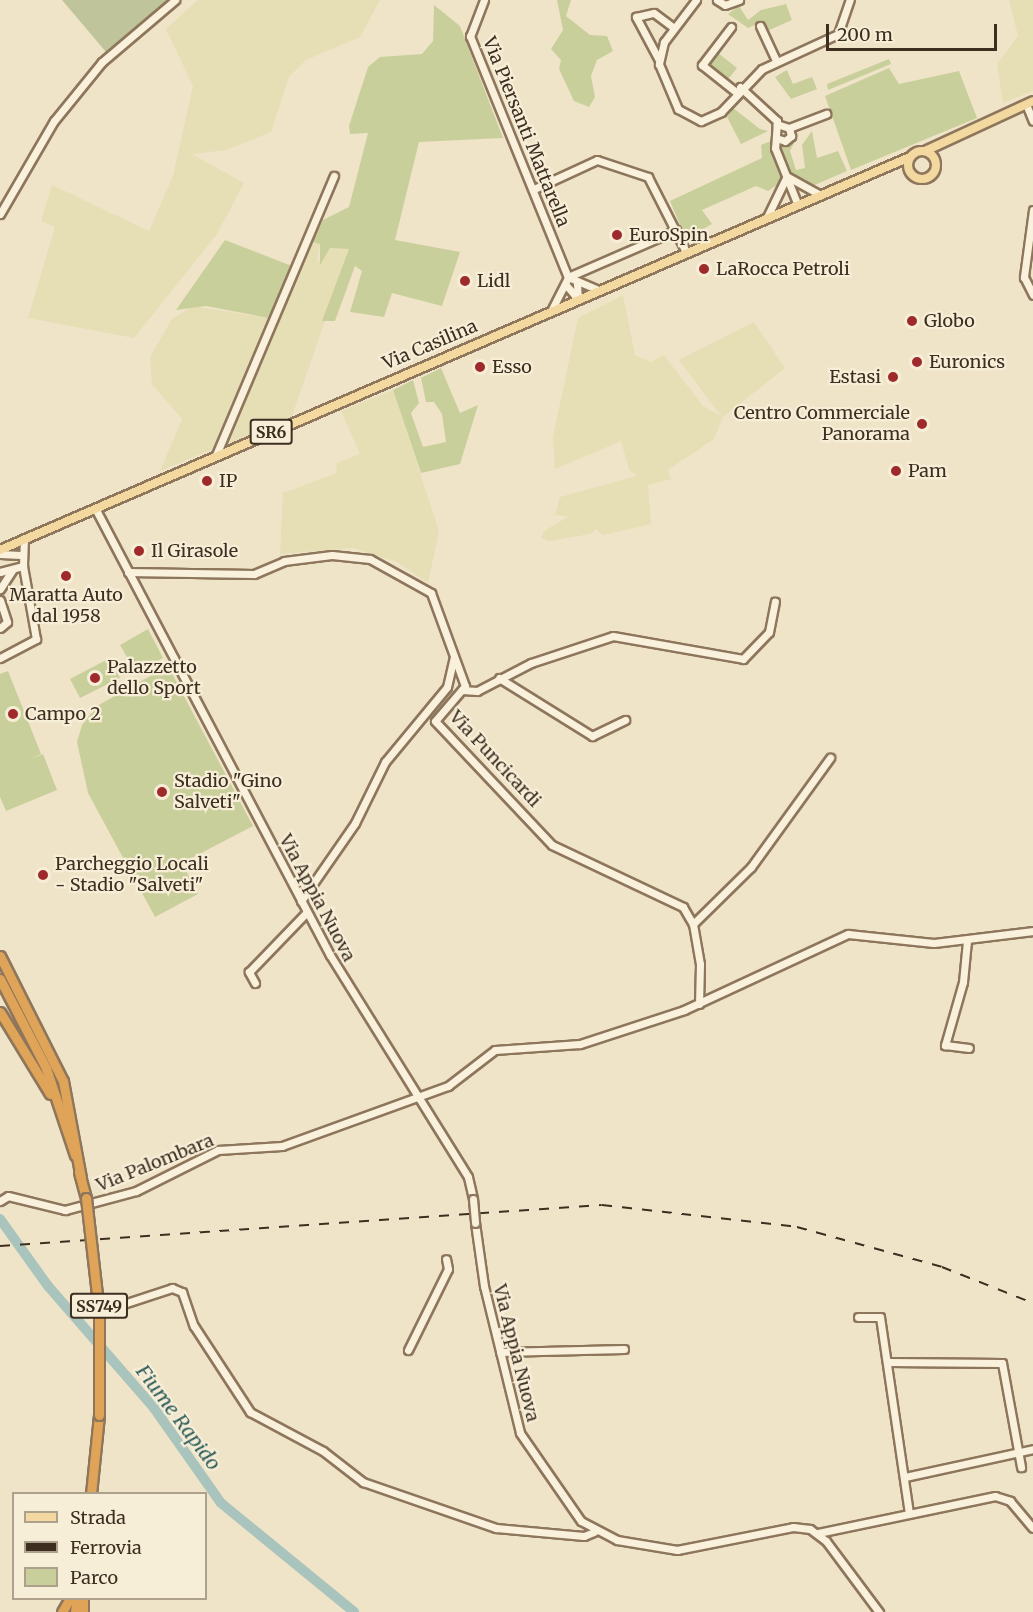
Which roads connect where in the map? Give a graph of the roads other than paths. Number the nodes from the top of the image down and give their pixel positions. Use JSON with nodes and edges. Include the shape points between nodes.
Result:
{"nodes":[{"id":1,"x":175,"y":0,"type":"edge"},
{"id":2,"x":484,"y":0,"type":"edge"},
{"id":3,"x":696,"y":0,"type":"edge"},
{"id":4,"x":717,"y":0,"type":"edge"},
{"id":5,"x":739,"y":0,"type":"edge"},
{"id":6,"x":850,"y":0,"type":"edge"},
{"id":7,"x":760,"y":26,"type":"dead end"},
{"id":8,"x":731,"y":27,"type":"dead end"},
{"id":9,"x":674,"y":28,"type":"junction"},
{"id":10,"x":659,"y":60,"type":"junction"},
{"id":11,"x":776,"y":61,"type":"junction"},
{"id":12,"x":738,"y":90,"type":"junction"},
{"id":13,"x":1029,"y":103,"type":"edge"},
{"id":14,"x":826,"y":114,"type":"dead end"},
{"id":15,"x":1033,"y":121,"type":"edge"},
{"id":16,"x":777,"y":124,"type":"junction"},
{"id":17,"x":789,"y":128,"type":"junction"},
{"id":18,"x":956,"y":134,"type":"junction"},
{"id":19,"x":776,"y":138,"type":"junction"},
{"id":20,"x":925,"y":151,"type":"junction"},
{"id":21,"x":910,"y":157,"type":"junction"},
{"id":22,"x":936,"y":162,"type":"junction"},
{"id":23,"x":874,"y":170,"type":"junction"},
{"id":24,"x":910,"y":172,"type":"junction"},
{"id":25,"x":334,"y":176,"type":"dead end"},
{"id":26,"x":786,"y":176,"type":"junction"},
{"id":27,"x":534,"y":189,"type":"junction"},
{"id":28,"x":819,"y":194,"type":"junction"},
{"id":29,"x":797,"y":203,"type":"junction"},
{"id":30,"x":1033,"y":210,"type":"edge"},
{"id":31,"x":1,"y":211,"type":"edge"},
{"id":32,"x":768,"y":215,"type":"junction"},
{"id":33,"x":676,"y":230,"type":"junction"},
{"id":34,"x":686,"y":252,"type":"junction"},
{"id":35,"x":568,"y":277,"type":"junction"},
{"id":36,"x":577,"y":284,"type":"junction"},
{"id":37,"x":566,"y":285,"type":"junction"},
{"id":38,"x":598,"y":290,"type":"junction"},
{"id":39,"x":1033,"y":295,"type":"edge"},
{"id":40,"x":578,"y":299,"type":"junction"},
{"id":41,"x":550,"y":311,"type":"junction"},
{"id":42,"x":216,"y":455,"type":"junction"},
{"id":43,"x":95,"y":508,"type":"junction"},
{"id":44,"x":24,"y":539,"type":"junction"},
{"id":45,"x":0,"y":552,"type":"edge"},
{"id":46,"x":21,"y":555,"type":"junction"},
{"id":47,"x":23,"y":566,"type":"junction"},
{"id":48,"x":13,"y":569,"type":"junction"},
{"id":49,"x":0,"y":572,"type":"edge"},
{"id":50,"x":128,"y":572,"type":"junction"},
{"id":51,"x":0,"y":589,"type":"edge"},
{"id":52,"x":0,"y":600,"type":"edge"},
{"id":53,"x":775,"y":602,"type":"dead end"},
{"id":54,"x":0,"y":628,"type":"edge"},
{"id":55,"x":454,"y":650,"type":"junction"},
{"id":56,"x":0,"y":658,"type":"edge"},
{"id":57,"x":499,"y":678,"type":"junction"},
{"id":58,"x":462,"y":690,"type":"junction"},
{"id":59,"x":625,"y":720,"type":"dead end"},
{"id":60,"x":830,"y":758,"type":"dead end"},
{"id":61,"x":302,"y":901,"type":"junction"},
{"id":62,"x":307,"y":912,"type":"junction"},
{"id":63,"x":693,"y":924,"type":"junction"},
{"id":64,"x":1033,"y":931,"type":"edge"},
{"id":65,"x":967,"y":942,"type":"junction"},
{"id":66,"x":0,"y":956,"type":"edge"},
{"id":67,"x":0,"y":980,"type":"edge"},
{"id":68,"x":255,"y":983,"type":"dead end"},
{"id":69,"x":699,"y":1004,"type":"junction"},
{"id":70,"x":0,"y":1012,"type":"edge"},
{"id":71,"x":969,"y":1048,"type":"dead end"},
{"id":72,"x":416,"y":1096,"type":"junction"},
{"id":73,"x":81,"y":1178,"type":"junction"},
{"id":74,"x":0,"y":1201,"type":"edge"},
{"id":75,"x":446,"y":1259,"type":"dead end"},
{"id":76,"x":99,"y":1312,"type":"junction"},
{"id":77,"x":858,"y":1317,"type":"dead end"},
{"id":78,"x":624,"y":1349,"type":"dead end"},
{"id":79,"x":408,"y":1350,"type":"dead end"},
{"id":80,"x":500,"y":1352,"type":"junction"},
{"id":81,"x":889,"y":1362,"type":"junction"},
{"id":82,"x":1033,"y":1449,"type":"edge"},
{"id":83,"x":1018,"y":1452,"type":"junction"},
{"id":84,"x":1021,"y":1467,"type":"dead end"},
{"id":85,"x":905,"y":1477,"type":"junction"},
{"id":86,"x":91,"y":1492,"type":"edge"},
{"id":87,"x":909,"y":1513,"type":"junction"},
{"id":88,"x":1033,"y":1528,"type":"edge"},
{"id":89,"x":594,"y":1532,"type":"junction"},
{"id":90,"x":818,"y":1533,"type":"junction"},
{"id":91,"x":879,"y":1612,"type":"edge"}],
"edges":[{"from":1,"to":31,"type":"street","via":[[102,62],[54,120]]},
{"from":2,"to":27,"type":"street","name":"Via Piersanti Mattarella","via":[[469,34]]},
{"from":3,"to":9,"type":"street"},
{"from":4,"to":5,"type":"street","via":[[725,5]]},
{"from":6,"to":11,"type":"street","via":[[838,34]]},
{"from":7,"to":11,"type":"street"},
{"from":8,"to":12,"type":"street","via":[[702,65]]},
{"from":9,"to":10,"type":"street"},
{"from":9,"to":10,"type":"street","via":[[654,13],[636,17]]},
{"from":10,"to":12,"type":"street","via":[[662,78],[686,117],[716,116]]},
{"from":11,"to":12,"type":"street"},
{"from":12,"to":16,"type":"street"},
{"from":13,"to":15,"type":"street"},
{"from":13,"to":18,"type":"main road"},
{"from":14,"to":17,"type":"street"},
{"from":16,"to":17,"type":"street"},
{"from":16,"to":19,"type":"street"},
{"from":17,"to":19,"type":"street","via":[[789,139]]},
{"from":18,"to":20,"type":"main road"},
{"from":18,"to":22,"type":"main road"},
{"from":19,"to":26,"type":"street"},
{"from":20,"to":21,"type":"main road"},
{"from":20,"to":22,"type":"main road"},
{"from":21,"to":23,"type":"main road","name":"Via Casilina","number":"SR6"},
{"from":21,"to":24,"type":"main road"},
{"from":22,"to":24,"type":"main road","via":[[928,177]]},
{"from":23,"to":24,"type":"main road","name":"Via Casilina","number":"SR6"},
{"from":23,"to":28,"type":"main road","name":"Via Casilina","number":"SR6"},
{"from":25,"to":42,"type":"street"},
{"from":26,"to":28,"type":"street"},
{"from":26,"to":29,"type":"street"},
{"from":26,"to":32,"type":"street"},
{"from":27,"to":33,"type":"street","via":[[603,161],[652,181]]},
{"from":27,"to":35,"type":"street","name":"Via Piersanti Mattarella"},
{"from":28,"to":29,"type":"main road","name":"Via Casilina","number":"SR6"},
{"from":29,"to":32,"type":"main road","name":"Via Casilina","number":"SR6"},
{"from":30,"to":39,"type":"street","via":[[1024,277]]},
{"from":32,"to":34,"type":"main road","name":"Via Casilina","number":"SR6"},
{"from":33,"to":34,"type":"street"},
{"from":33,"to":35,"type":"street"},
{"from":34,"to":38,"type":"main road","name":"Via Casilina","number":"SR6"},
{"from":35,"to":36,"type":"street"},
{"from":35,"to":37,"type":"street"},
{"from":36,"to":38,"type":"street"},
{"from":36,"to":40,"type":"street"},
{"from":37,"to":40,"type":"street"},
{"from":37,"to":41,"type":"street"},
{"from":38,"to":40,"type":"main road","name":"Via Casilina","number":"SR6"},
{"from":40,"to":41,"type":"main road","name":"Via Casilina","number":"SR6"},
{"from":41,"to":42,"type":"main road","name":"Via Casilina","number":"SR6"},
{"from":42,"to":43,"type":"main road","name":"Via Casilina","number":"SR6"},
{"from":43,"to":44,"type":"main road","name":"Via Casilina","number":"SR6"},
{"from":43,"to":50,"type":"street","name":"Via Appia Nuova"},
{"from":44,"to":45,"type":"main road","name":"Via Casilina","number":"SR6"},
{"from":44,"to":46,"type":"street"},
{"from":45,"to":46,"type":"street"},
{"from":46,"to":47,"type":"street"},
{"from":47,"to":48,"type":"street"},
{"from":47,"to":56,"type":"street","via":[[36,639]]},
{"from":48,"to":49,"type":"street"},
{"from":48,"to":51,"type":"street"},
{"from":50,"to":55,"type":"street","name":"Via Puncicardi","via":[[254,574],[307,557],[370,559],[431,593]]},
{"from":50,"to":61,"type":"street","name":"Via Appia Nuova"},
{"from":52,"to":54,"type":"street","via":[[7,624]]},
{"from":53,"to":57,"type":"street","via":[[769,632],[744,659],[613,636]]},
{"from":55,"to":58,"type":"street","name":"Via Puncicardi"},
{"from":55,"to":61,"type":"street","via":[[447,687],[385,762],[355,823]]},
{"from":57,"to":58,"type":"street","via":[[477,691]]},
{"from":57,"to":59,"type":"street","via":[[592,736]]},
{"from":58,"to":63,"type":"street","name":"Via Puncicardi","via":[[435,721],[552,845],[683,907]]},
{"from":60,"to":63,"type":"street","via":[[751,867]]},
{"from":61,"to":62,"type":"street","name":"Via Appia Nuova"},
{"from":62,"to":68,"type":"street","via":[[249,972]]},
{"from":62,"to":72,"type":"street","name":"Via Appia Nuova"},
{"from":63,"to":69,"type":"street"},
{"from":64,"to":65,"type":"street","name":"Via Palombara"},
{"from":65,"to":69,"type":"street","name":"Via Palombara","via":[[848,934]]},
{"from":65,"to":71,"type":"street","via":[[963,982],[945,1045]]},
{"from":66,"to":73,"type":"highway","via":[[63,1081]]},
{"from":67,"to":73,"type":"highway","number":"SS749","via":[[46,1068]]},
{"from":69,"to":72,"type":"street","name":"Via Palombara","via":[[580,1044],[495,1050],[448,1086]]},
{"from":70,"to":73,"type":"highway","via":[[47,1087]]},
{"from":72,"to":74,"type":"street","name":"Via Palombara","via":[[282,1146],[218,1150],[98,1203],[66,1210],[8,1196]]},
{"from":72,"to":80,"type":"street","name":"Via Appia Nuova","bridge":true,"via":[[468,1177]]},
{"from":73,"to":76,"type":"highway","number":"SS749","bridge":true},
{"from":75,"to":79,"type":"street","via":[[448,1269]]},
{"from":76,"to":86,"type":"highway","number":"SS749","bridge":true,"via":[[99,1415]]},
{"from":76,"to":89,"type":"street","via":[[172,1288],[182,1292],[194,1326],[250,1412],[323,1451],[363,1482],[496,1528],[584,1536]]},
{"from":77,"to":81,"type":"street","via":[[880,1317]]},
{"from":78,"to":80,"type":"street"},
{"from":80,"to":89,"type":"street","name":"Via Appia Nuova","via":[[525,1443]]},
{"from":81,"to":83,"type":"street","via":[[1002,1363]]},
{"from":81,"to":85,"type":"street"},
{"from":82,"to":83,"type":"street"},
{"from":83,"to":84,"type":"street"},
{"from":83,"to":85,"type":"street"},
{"from":85,"to":87,"type":"street"},
{"from":87,"to":88,"type":"street","via":[[1001,1496]]},
{"from":87,"to":90,"type":"street"},
{"from":89,"to":90,"type":"street","via":[[677,1550],[793,1527]]},
{"from":90,"to":91,"type":"street"}]}
